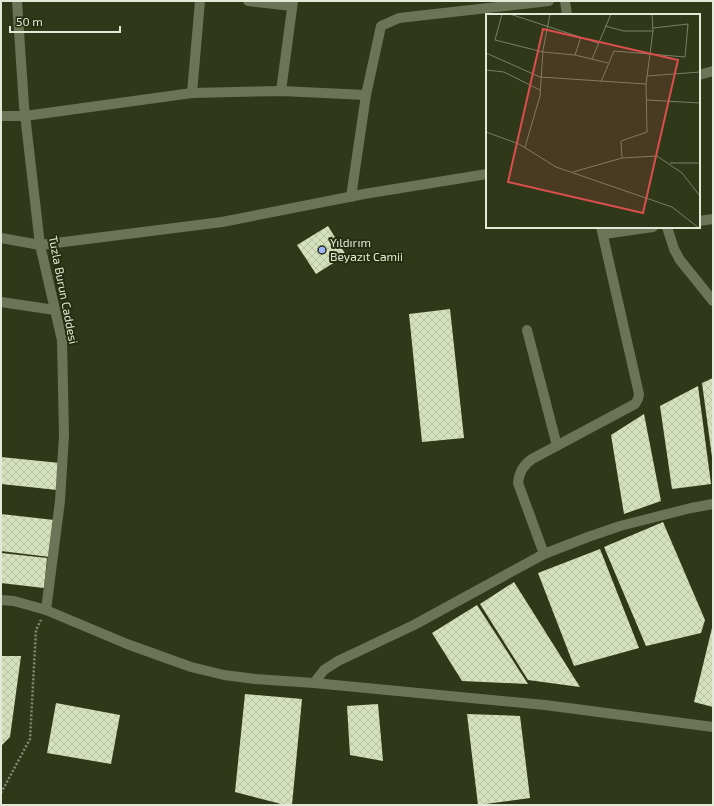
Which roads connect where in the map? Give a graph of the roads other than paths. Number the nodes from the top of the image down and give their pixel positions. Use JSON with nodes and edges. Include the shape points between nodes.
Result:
{"nodes":[{"id":1,"x":17,"y":1,"type":"edge"},
{"id":2,"x":200,"y":1,"type":"edge"},
{"id":3,"x":248,"y":1,"type":"edge"},
{"id":4,"x":549,"y":1,"type":"edge"},
{"id":5,"x":565,"y":1,"type":"edge"},
{"id":6,"x":293,"y":4,"type":"edge"},
{"id":7,"x":567,"y":14,"type":"edge"},
{"id":8,"x":713,"y":71,"type":"edge"},
{"id":9,"x":700,"y":75,"type":"edge"},
{"id":10,"x":281,"y":91,"type":"junction"},
{"id":11,"x":192,"y":94,"type":"junction"},
{"id":12,"x":366,"y":95,"type":"junction"},
{"id":13,"x":1,"y":116,"type":"edge"},
{"id":14,"x":25,"y":116,"type":"junction"},
{"id":15,"x":486,"y":174,"type":"edge"},
{"id":16,"x":352,"y":197,"type":"junction"},
{"id":17,"x":713,"y":219,"type":"edge"},
{"id":18,"x":700,"y":221,"type":"edge"},
{"id":19,"x":636,"y":228,"type":"edge"},
{"id":20,"x":667,"y":228,"type":"edge"},
{"id":21,"x":603,"y":230,"type":"edge"},
{"id":22,"x":1,"y":238,"type":"edge"},
{"id":23,"x":40,"y":245,"type":"junction"},
{"id":24,"x":713,"y":301,"type":"edge"},
{"id":25,"x":1,"y":302,"type":"edge"},
{"id":26,"x":55,"y":310,"type":"junction"},
{"id":27,"x":527,"y":330,"type":"dead end"},
{"id":28,"x":557,"y":446,"type":"junction"},
{"id":29,"x":713,"y":504,"type":"edge"},
{"id":30,"x":544,"y":554,"type":"junction"},
{"id":31,"x":1,"y":600,"type":"edge"},
{"id":32,"x":46,"y":610,"type":"junction"},
{"id":33,"x":314,"y":683,"type":"junction"},
{"id":34,"x":713,"y":727,"type":"edge"}],
"edges":[{"from":1,"to":14,"type":"street","name":"Tuzla Burun Caddesi"},
{"from":2,"to":11,"type":"street"},
{"from":3,"to":6,"type":"street"},
{"from":4,"to":12,"type":"street","via":[[398,18],[381,26]]},
{"from":5,"to":7,"type":"street"},
{"from":6,"to":10,"type":"street"},
{"from":8,"to":9,"type":"street"},
{"from":10,"to":11,"type":"street"},
{"from":10,"to":12,"type":"street"},
{"from":11,"to":14,"type":"street"},
{"from":12,"to":16,"type":"street"},
{"from":13,"to":14,"type":"street"},
{"from":14,"to":23,"type":"street","name":"Tuzla Burun Caddesi"},
{"from":15,"to":16,"type":"street"},
{"from":16,"to":23,"type":"street","via":[[222,222]]},
{"from":17,"to":18,"type":"street"},
{"from":19,"to":21,"type":"street"},
{"from":20,"to":24,"type":"street","via":[[680,260]]},
{"from":21,"to":28,"type":"street","via":[[639,389],[638,399],[635,404]]},
{"from":22,"to":23,"type":"street"},
{"from":23,"to":26,"type":"street","name":"Tuzla Burun Caddesi"},
{"from":25,"to":26,"type":"street"},
{"from":26,"to":32,"type":"street","name":"Tuzla Burun Caddesi","via":[[62,340],[64,435],[60,501]]},
{"from":27,"to":28,"type":"street"},
{"from":28,"to":30,"type":"street","via":[[528,462],[520,472],[518,483]]},
{"from":29,"to":30,"type":"street","via":[[620,526]]},
{"from":30,"to":33,"type":"street","via":[[414,625],[338,661],[324,670]]},
{"from":31,"to":32,"type":"street"},
{"from":32,"to":33,"type":"street","via":[[127,644],[191,667],[224,675]]},
{"from":33,"to":34,"type":"street","via":[[545,705]]}]}
